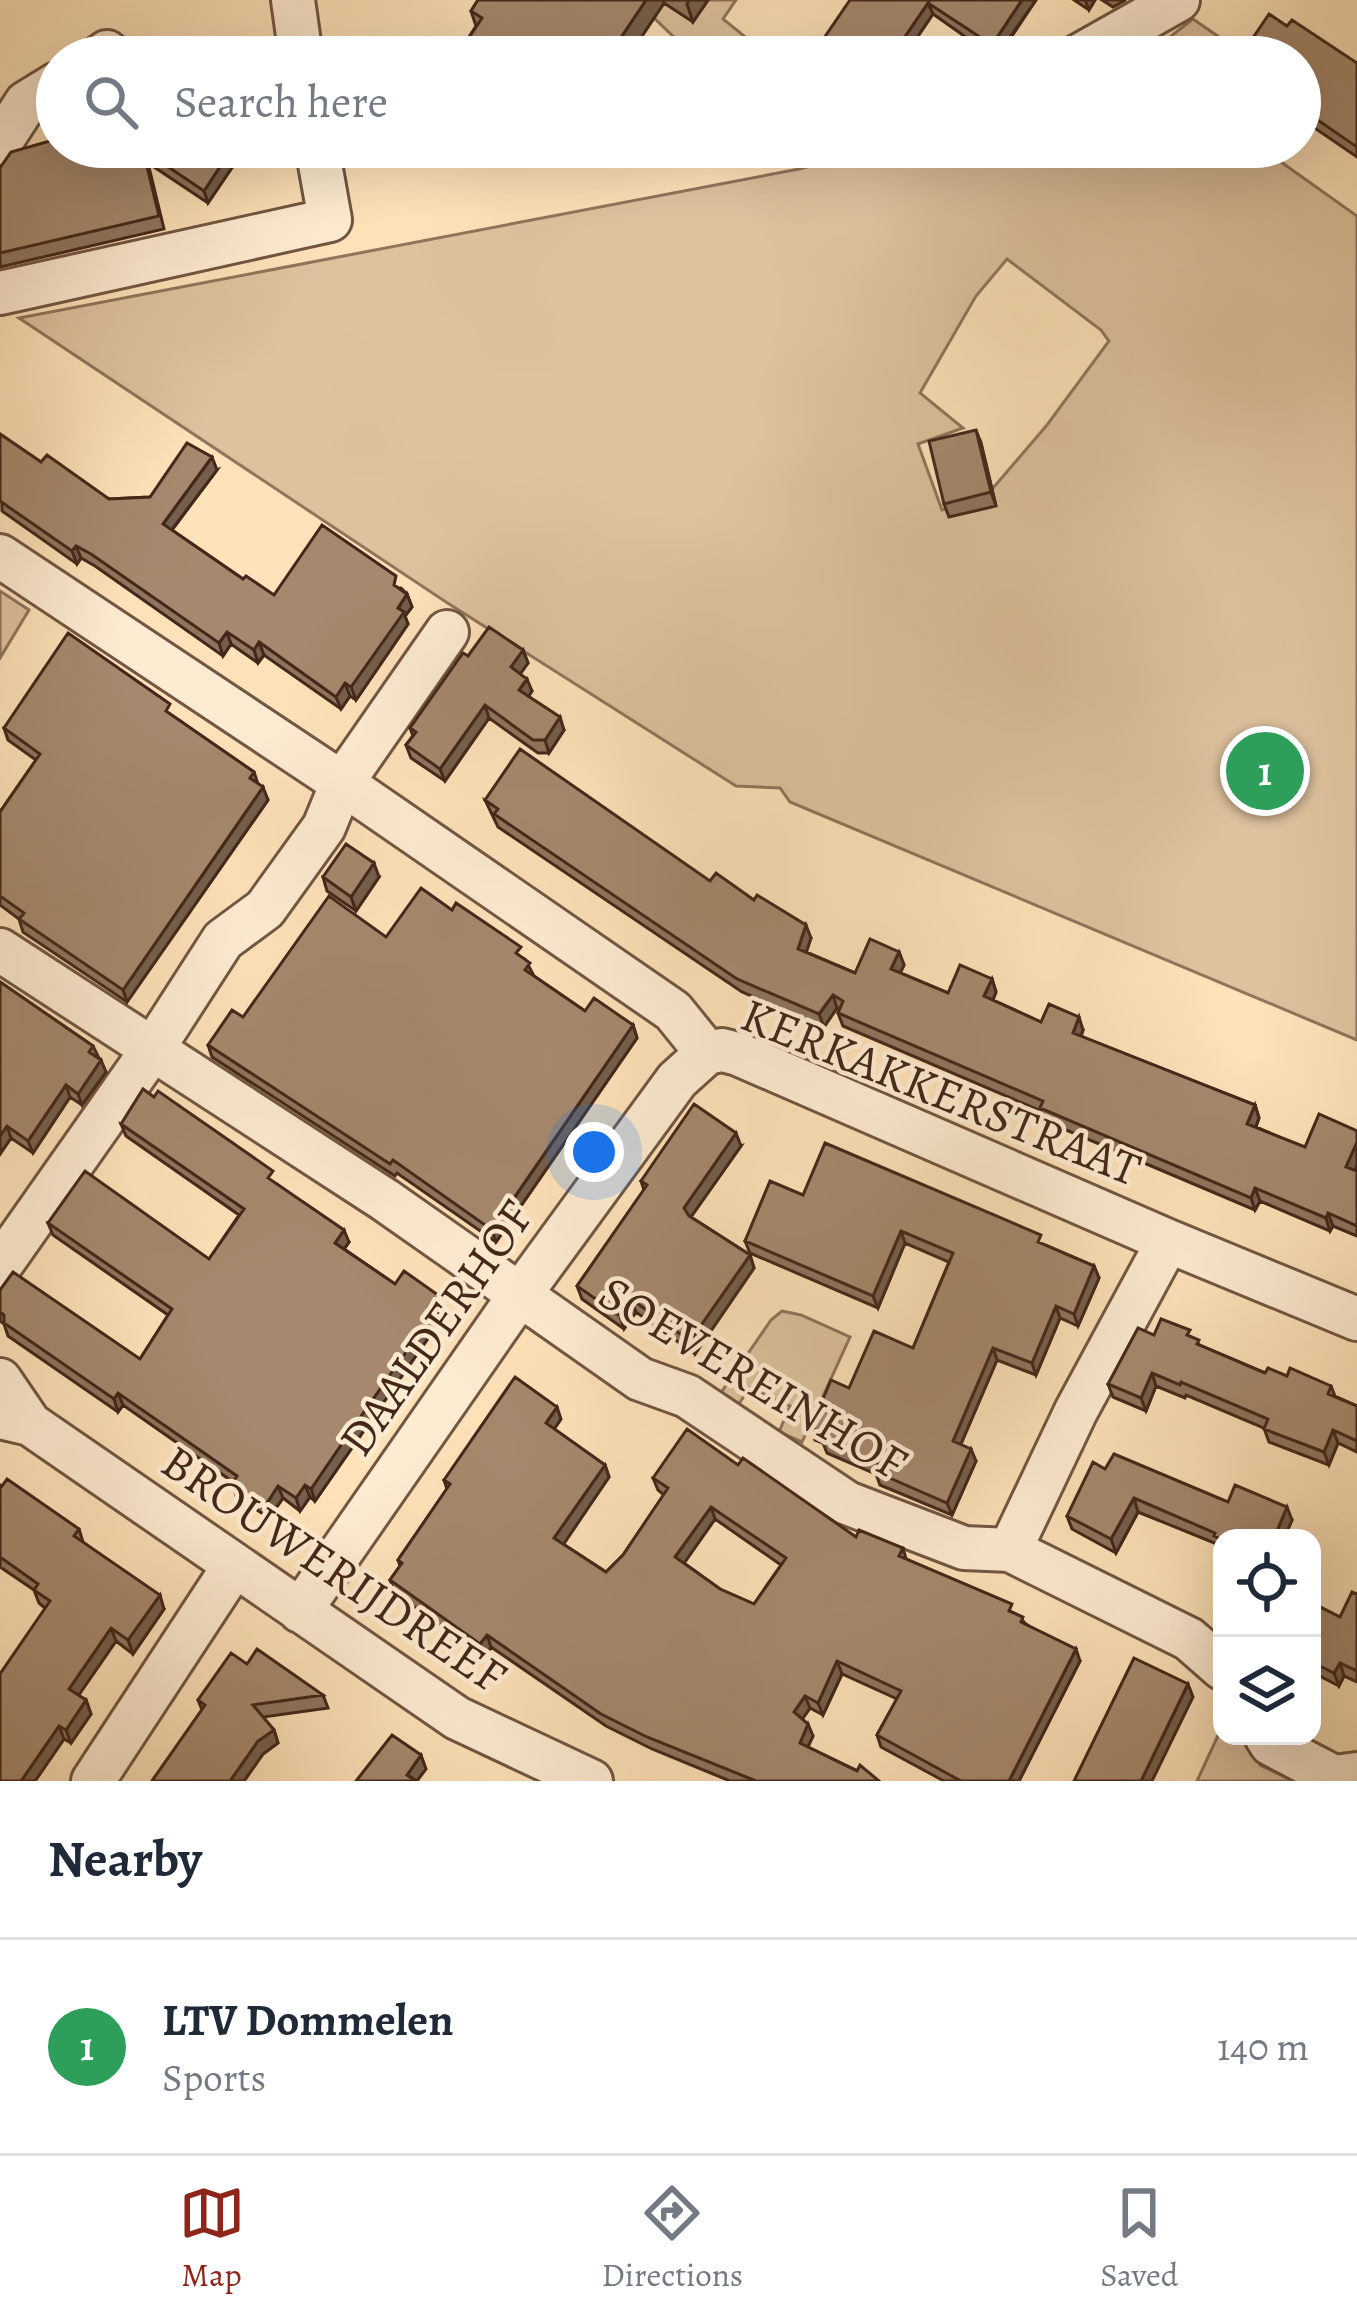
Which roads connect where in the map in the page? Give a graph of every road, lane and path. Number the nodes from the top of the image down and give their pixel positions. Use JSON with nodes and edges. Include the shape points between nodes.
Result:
{"nodes":[{"id":1,"x":293,"y":0,"type":"edge"},
{"id":2,"x":1178,"y":0,"type":"edge"},
{"id":3,"x":298,"y":36,"type":"edge"},
{"id":4,"x":1114,"y":36,"type":"edge"},
{"id":5,"x":36,"y":97,"type":"edge"},
{"id":6,"x":0,"y":143,"type":"edge"},
{"id":7,"x":321,"y":168,"type":"edge"},
{"id":8,"x":0,"y":293,"type":"edge"},
{"id":9,"x":0,"y":556,"type":"edge"},
{"id":10,"x":447,"y":632,"type":"dead end"},
{"id":11,"x":342,"y":783,"type":"junction"},
{"id":12,"x":0,"y":950,"type":"edge"},
{"id":13,"x":152,"y":1050,"type":"junction"},
{"id":14,"x":706,"y":1053,"type":"junction"},
{"id":15,"x":1168,"y":1241,"type":"junction"},
{"id":16,"x":0,"y":1266,"type":"edge"},
{"id":17,"x":519,"y":1296,"type":"junction"},
{"id":18,"x":1357,"y":1318,"type":"edge"},
{"id":19,"x":0,"y":1379,"type":"edge"},
{"id":20,"x":15,"y":1421,"type":"edge"},
{"id":21,"x":1010,"y":1550,"type":"junction"},
{"id":22,"x":234,"y":1566,"type":"junction"},
{"id":23,"x":300,"y":1611,"type":"junction"},
{"id":24,"x":1213,"y":1660,"type":"edge"},
{"id":25,"x":1272,"y":1745,"type":"edge"},
{"id":26,"x":504,"y":1764,"type":"edge"},
{"id":27,"x":1357,"y":1774,"type":"edge"},
{"id":28,"x":93,"y":1781,"type":"edge"},
{"id":29,"x":591,"y":1781,"type":"edge"}],
"edges":[{"from":1,"to":3,"type":"street"},
{"from":2,"to":4,"type":"street"},
{"from":5,"to":6,"type":"street"},
{"from":7,"to":8,"type":"street","via":[[330,220]]},
{"from":9,"to":11,"type":"street","name":"KERKAKKERSTRAAT"},
{"from":10,"to":11,"type":"street"},
{"from":11,"to":13,"type":"street","via":[[312,844],[265,909],[223,940]]},
{"from":11,"to":14,"type":"street","name":"KERKAKKERSTRAAT","via":[[673,1011]]},
{"from":12,"to":13,"type":"street","name":"SOEVEREINHOF"},
{"from":13,"to":16,"type":"street"},
{"from":13,"to":17,"type":"street","name":"SOEVEREINHOF"},
{"from":14,"to":15,"type":"street","name":"KERKAKKERSTRAAT","via":[[738,1054]]},
{"from":14,"to":17,"type":"street","name":"DAALDERHOF","via":[[677,1080]]},
{"from":15,"to":18,"type":"street","name":"KERKAKKERSTRAAT"},
{"from":15,"to":21,"type":"street"},
{"from":17,"to":21,"type":"street","name":"SOEVEREINHOF","via":[[847,1503],[964,1548]]},
{"from":17,"to":23,"type":"street","name":"DAALDERHOF"},
{"from":19,"to":20,"type":"street","name":"BROUWERIJDREEF"},
{"from":20,"to":22,"type":"street","name":"BROUWERIJDREEF"},
{"from":21,"to":24,"type":"street","name":"SOEVEREINHOF","via":[[1190,1639]]},
{"from":22,"to":23,"type":"street","name":"BROUWERIJDREEF"},
{"from":22,"to":28,"type":"street"},
{"from":23,"to":26,"type":"street","name":"BROUWERIJDREEF","via":[[457,1718]]},
{"from":25,"to":27,"type":"street","via":[[1334,1777]]},
{"from":26,"to":29,"type":"street","name":"BROUWERIJDREEF"}]}
